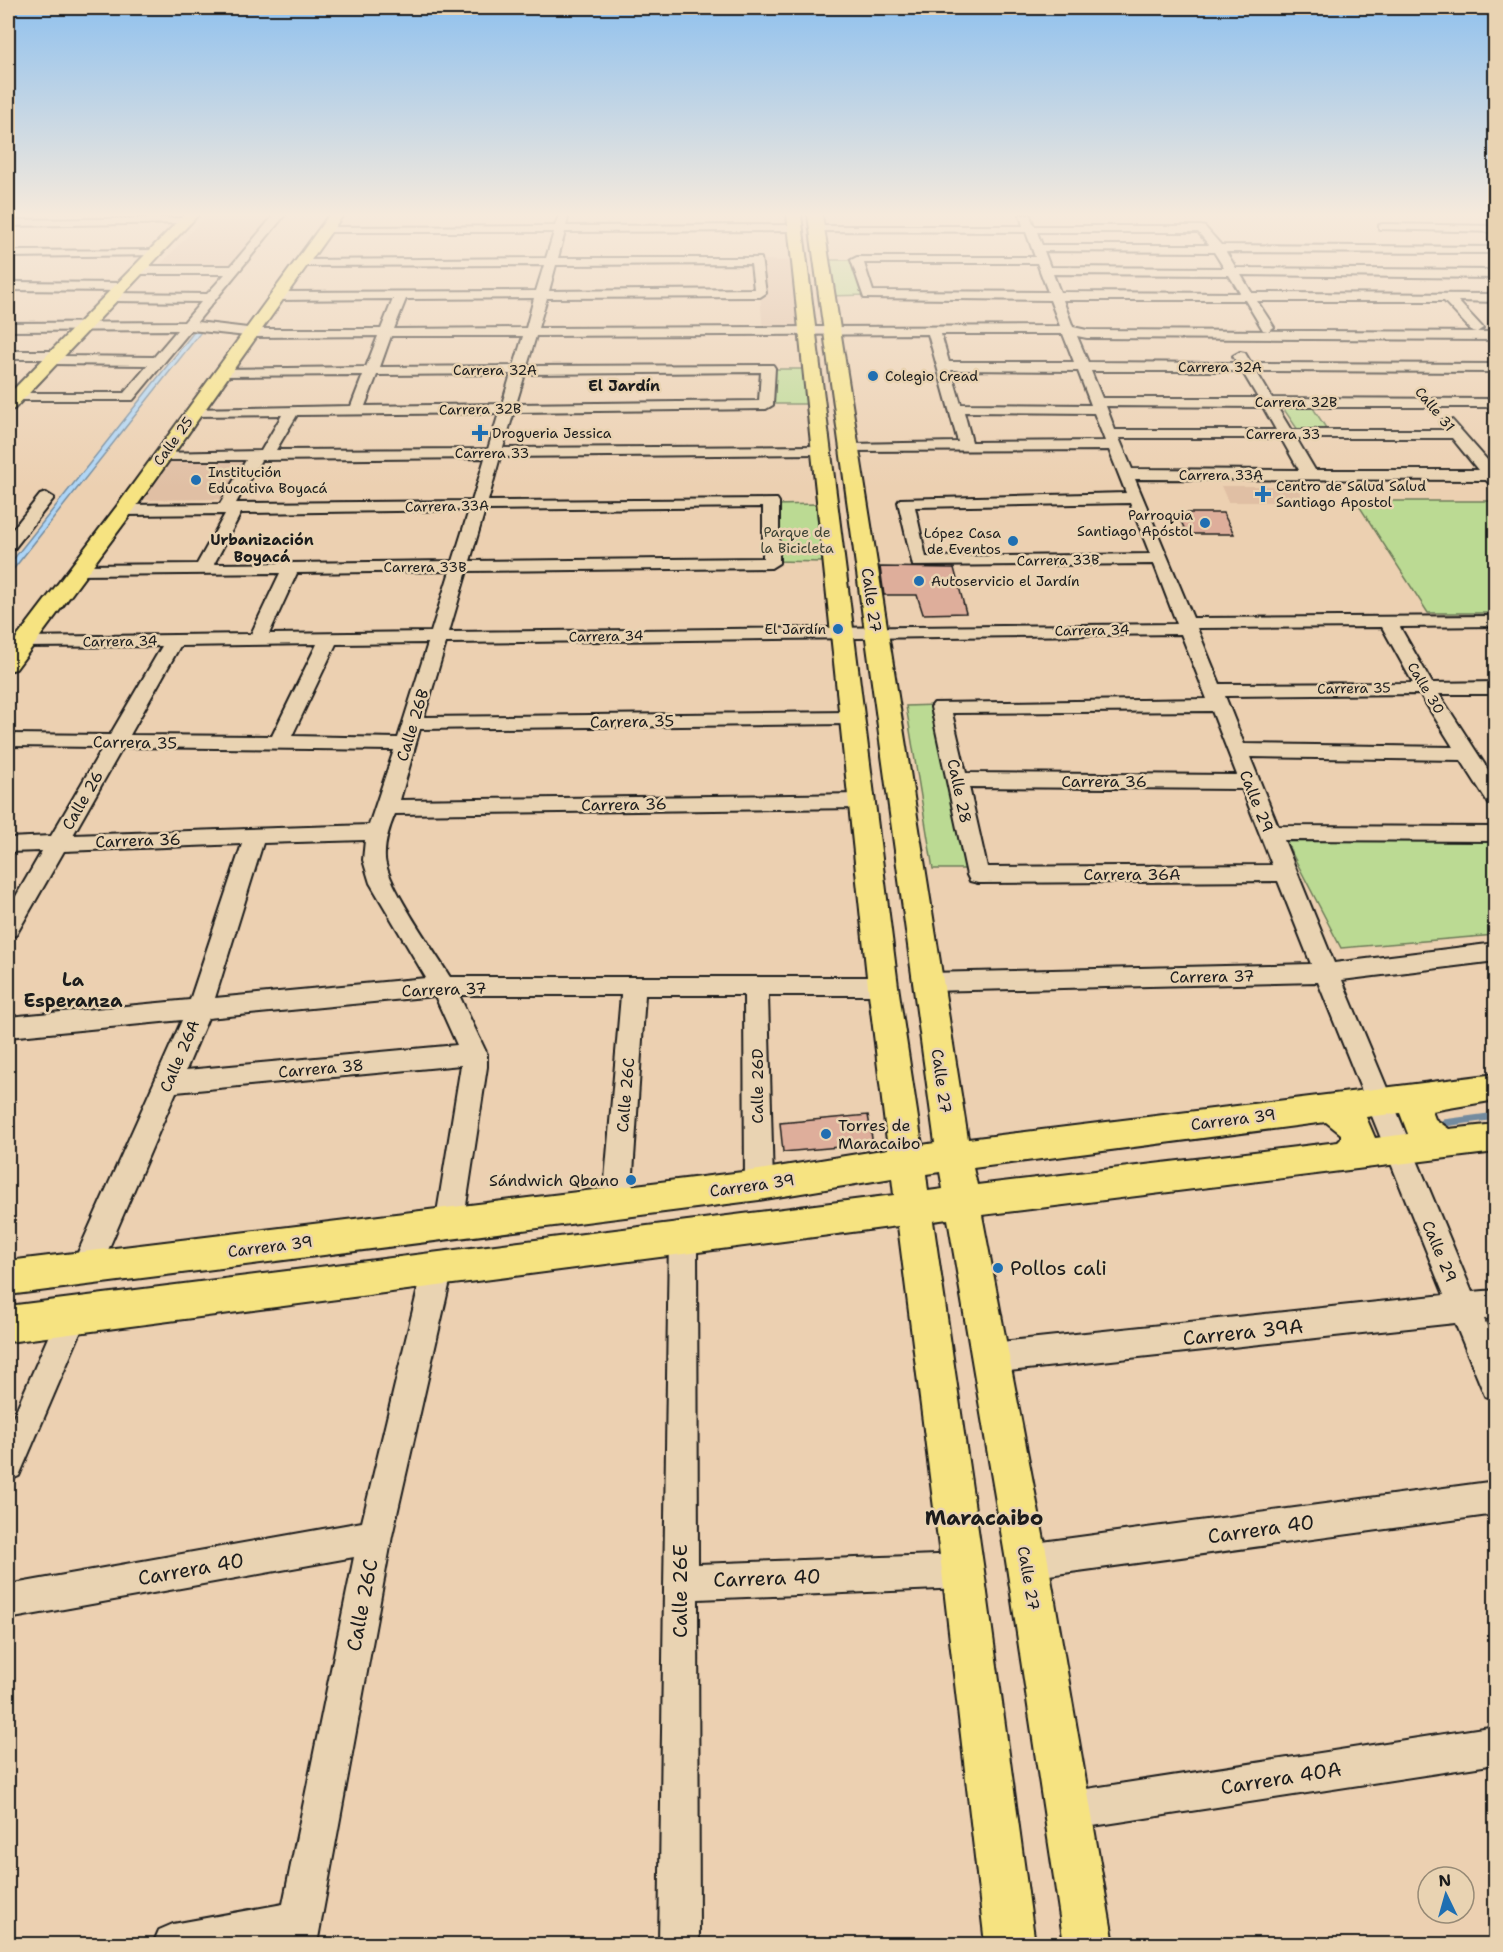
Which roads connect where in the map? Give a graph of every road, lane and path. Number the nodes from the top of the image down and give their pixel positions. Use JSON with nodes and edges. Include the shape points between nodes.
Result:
{"nodes":[{"id":1,"x":103,"y":306,"type":"edge"},
{"id":2,"x":206,"y":306,"type":"edge"},
{"id":3,"x":269,"y":306,"type":"edge"},
{"id":4,"x":397,"y":306,"type":"edge"},
{"id":5,"x":538,"y":306,"type":"edge"},
{"id":6,"x":805,"y":306,"type":"edge"},
{"id":7,"x":828,"y":306,"type":"edge"},
{"id":8,"x":1059,"y":306,"type":"edge"},
{"id":9,"x":1256,"y":306,"type":"edge"},
{"id":10,"x":1456,"y":306,"type":"edge"},
{"id":11,"x":85,"y":325,"type":"junction"},
{"id":12,"x":192,"y":326,"type":"junction"},
{"id":13,"x":8,"y":327,"type":"edge"},
{"id":14,"x":1268,"y":327,"type":"junction"},
{"id":15,"x":1477,"y":328,"type":"junction"},
{"id":16,"x":1496,"y":328,"type":"edge"},
{"id":17,"x":832,"y":330,"type":"junction"},
{"id":18,"x":933,"y":330,"type":"junction"},
{"id":19,"x":1068,"y":330,"type":"junction"},
{"id":20,"x":808,"y":331,"type":"junction"},
{"id":21,"x":250,"y":332,"type":"junction"},
{"id":22,"x":531,"y":332,"type":"junction"},
{"id":23,"x":386,"y":333,"type":"junction"},
{"id":24,"x":1227,"y":334,"type":"junction"},
{"id":25,"x":1376,"y":335,"type":"junction"},
{"id":26,"x":1496,"y":336,"type":"edge"},
{"id":27,"x":8,"y":355,"type":"edge"},
{"id":28,"x":54,"y":357,"type":"junction"},
{"id":29,"x":159,"y":361,"type":"junction"},
{"id":30,"x":944,"y":366,"type":"junction"},
{"id":31,"x":1083,"y":366,"type":"junction"},
{"id":32,"x":1247,"y":367,"type":"junction"},
{"id":33,"x":1401,"y":368,"type":"junction"},
{"id":34,"x":1496,"y":368,"type":"edge"},
{"id":35,"x":519,"y":370,"type":"junction"},
{"id":36,"x":370,"y":371,"type":"junction"},
{"id":37,"x":223,"y":372,"type":"junction"},
{"id":38,"x":10,"y":394,"type":"edge"},
{"id":39,"x":1269,"y":402,"type":"junction"},
{"id":40,"x":1431,"y":403,"type":"junction"},
{"id":41,"x":1496,"y":403,"type":"edge"},
{"id":42,"x":766,"y":405,"type":"joint"},
{"id":43,"x":1098,"y":405,"type":"junction"},
{"id":44,"x":956,"y":408,"type":"junction"},
{"id":45,"x":508,"y":409,"type":"junction"},
{"id":46,"x":292,"y":411,"type":"junction"},
{"id":47,"x":356,"y":411,"type":"junction"},
{"id":48,"x":194,"y":412,"type":"junction"},
{"id":49,"x":1285,"y":434,"type":"junction"},
{"id":50,"x":1456,"y":434,"type":"junction"},
{"id":51,"x":1112,"y":439,"type":"junction"},
{"id":52,"x":966,"y":446,"type":"junction"},
{"id":53,"x":850,"y":447,"type":"junction"},
{"id":54,"x":822,"y":450,"type":"junction"},
{"id":55,"x":494,"y":453,"type":"junction"},
{"id":56,"x":261,"y":455,"type":"junction"},
{"id":57,"x":163,"y":456,"type":"junction"},
{"id":58,"x":1126,"y":474,"type":"junction"},
{"id":59,"x":1310,"y":475,"type":"junction"},
{"id":60,"x":1494,"y":478,"type":"edge"},
{"id":61,"x":46,"y":498,"type":"dead end"},
{"id":62,"x":1136,"y":498,"type":"junction"},
{"id":63,"x":477,"y":506,"type":"junction"},
{"id":64,"x":231,"y":508,"type":"junction"},
{"id":65,"x":124,"y":510,"type":"junction"},
{"id":66,"x":8,"y":545,"type":"edge"},
{"id":67,"x":1160,"y":559,"type":"junction"},
{"id":68,"x":771,"y":564,"type":"joint"},
{"id":69,"x":459,"y":567,"type":"junction"},
{"id":70,"x":291,"y":568,"type":"junction"},
{"id":71,"x":204,"y":569,"type":"junction"},
{"id":72,"x":79,"y":570,"type":"junction"},
{"id":73,"x":1388,"y":621,"type":"junction"},
{"id":74,"x":1496,"y":621,"type":"edge"},
{"id":75,"x":1187,"y":626,"type":"junction"},
{"id":76,"x":859,"y":633,"type":"junction"},
{"id":77,"x":438,"y":638,"type":"junction"},
{"id":78,"x":329,"y":639,"type":"junction"},
{"id":79,"x":174,"y":640,"type":"junction"},
{"id":80,"x":257,"y":640,"type":"junction"},
{"id":81,"x":23,"y":642,"type":"junction"},
{"id":82,"x":8,"y":664,"type":"edge"},
{"id":83,"x":1425,"y":687,"type":"junction"},
{"id":84,"x":1496,"y":688,"type":"edge"},
{"id":85,"x":1216,"y":697,"type":"junction"},
{"id":86,"x":941,"y":707,"type":"joint"},
{"id":87,"x":851,"y":718,"type":"junction"},
{"id":88,"x":412,"y":723,"type":"junction"},
{"id":89,"x":8,"y":740,"type":"edge"},
{"id":90,"x":116,"y":742,"type":"junction"},
{"id":91,"x":279,"y":743,"type":"junction"},
{"id":92,"x":406,"y":744,"type":"junction"},
{"id":93,"x":1237,"y":750,"type":"junction"},
{"id":94,"x":1467,"y":754,"type":"junction"},
{"id":95,"x":957,"y":780,"type":"junction"},
{"id":96,"x":1250,"y":782,"type":"junction"},
{"id":97,"x":1496,"y":799,"type":"edge"},
{"id":98,"x":861,"y":801,"type":"junction"},
{"id":99,"x":387,"y":807,"type":"junction"},
{"id":100,"x":376,"y":832,"type":"junction"},
{"id":101,"x":1270,"y":832,"type":"junction"},
{"id":102,"x":1496,"y":834,"type":"edge"},
{"id":103,"x":255,"y":836,"type":"junction"},
{"id":104,"x":57,"y":843,"type":"junction"},
{"id":105,"x":8,"y":845,"type":"edge"},
{"id":106,"x":1286,"y":873,"type":"junction"},
{"id":107,"x":978,"y":875,"type":"joint"},
{"id":108,"x":8,"y":929,"type":"edge"},
{"id":109,"x":1496,"y":952,"type":"edge"},
{"id":110,"x":1327,"y":973,"type":"junction"},
{"id":111,"x":928,"y":982,"type":"junction"},
{"id":112,"x":634,"y":986,"type":"junction"},
{"id":113,"x":756,"y":986,"type":"junction"},
{"id":114,"x":883,"y":986,"type":"junction"},
{"id":115,"x":442,"y":987,"type":"junction"},
{"id":116,"x":200,"y":1008,"type":"junction"},
{"id":117,"x":8,"y":1027,"type":"edge"},
{"id":118,"x":474,"y":1054,"type":"junction"},
{"id":119,"x":168,"y":1082,"type":"junction"},
{"id":120,"x":1496,"y":1087,"type":"edge"},
{"id":121,"x":1427,"y":1096,"type":"junction"},
{"id":122,"x":1378,"y":1101,"type":"junction"},
{"id":123,"x":1325,"y":1107,"type":"junction"},
{"id":124,"x":1496,"y":1138,"type":"edge"},
{"id":125,"x":1447,"y":1144,"type":"junction"},
{"id":126,"x":1398,"y":1149,"type":"junction"},
{"id":127,"x":1348,"y":1155,"type":"junction"},
{"id":128,"x":954,"y":1156,"type":"junction"},
{"id":129,"x":905,"y":1162,"type":"junction"},
{"id":130,"x":759,"y":1185,"type":"junction"},
{"id":131,"x":963,"y":1202,"type":"junction"},
{"id":132,"x":617,"y":1203,"type":"junction"},
{"id":133,"x":912,"y":1210,"type":"junction"},
{"id":134,"x":449,"y":1225,"type":"junction"},
{"id":135,"x":683,"y":1237,"type":"junction"},
{"id":136,"x":86,"y":1268,"type":"junction"},
{"id":137,"x":438,"y":1268,"type":"junction"},
{"id":138,"x":8,"y":1278,"type":"edge"},
{"id":139,"x":1496,"y":1304,"type":"edge"},
{"id":140,"x":1464,"y":1309,"type":"junction"},
{"id":141,"x":73,"y":1315,"type":"junction"},
{"id":142,"x":8,"y":1324,"type":"edge"},
{"id":143,"x":990,"y":1358,"type":"junction"},
{"id":144,"x":1496,"y":1385,"type":"edge"},
{"id":145,"x":8,"y":1465,"type":"edge"},
{"id":146,"x":1496,"y":1497,"type":"edge"},
{"id":147,"x":375,"y":1536,"type":"junction"},
{"id":148,"x":1027,"y":1561,"type":"junction"},
{"id":149,"x":963,"y":1571,"type":"junction"},
{"id":150,"x":680,"y":1581,"type":"junction"},
{"id":151,"x":8,"y":1602,"type":"edge"},
{"id":152,"x":1496,"y":1745,"type":"edge"},
{"id":153,"x":1067,"y":1811,"type":"junction"},
{"id":154,"x":298,"y":1933,"type":"edge"},
{"id":155,"x":174,"y":1944,"type":"edge"},
{"id":156,"x":678,"y":1944,"type":"edge"},
{"id":157,"x":1010,"y":1944,"type":"edge"},
{"id":158,"x":1089,"y":1944,"type":"edge"}],
"edges":[{"from":1,"to":11,"type":"main road"},
{"from":2,"to":12,"type":"street"},
{"from":3,"to":21,"type":"main road","name":"Calle 25"},
{"from":4,"to":23,"type":"street"},
{"from":5,"to":22,"type":"street","name":"Calle 26B"},
{"from":6,"to":20,"type":"main road","name":"Calle 27"},
{"from":7,"to":17,"type":"main road","name":"Calle 27"},
{"from":8,"to":19,"type":"street","name":"Calle 29"},
{"from":9,"to":14,"type":"street"},
{"from":10,"to":15,"type":"street"},
{"from":11,"to":12,"type":"street"},
{"from":11,"to":13,"type":"street"},
{"from":11,"to":28,"type":"main road"},
{"from":12,"to":21,"type":"street"},
{"from":12,"to":29,"type":"street"},
{"from":14,"to":15,"type":"street"},
{"from":14,"to":19,"type":"street","via":[[1084,326]]},
{"from":15,"to":16,"type":"street"},
{"from":17,"to":18,"type":"street"},
{"from":17,"to":20,"type":"street"},
{"from":17,"to":53,"type":"main road","name":"Calle 27"},
{"from":18,"to":19,"type":"street"},
{"from":18,"to":30,"type":"street"},
{"from":19,"to":24,"type":"street"},
{"from":19,"to":31,"type":"street","name":"Calle 29"},
{"from":20,"to":22,"type":"street"},
{"from":20,"to":54,"type":"main road","name":"Calle 27"},
{"from":21,"to":23,"type":"street"},
{"from":21,"to":37,"type":"main road","name":"Calle 25"},
{"from":22,"to":23,"type":"street"},
{"from":22,"to":35,"type":"street","name":"Calle 26B"},
{"from":23,"to":36,"type":"street"},
{"from":24,"to":25,"type":"street"},
{"from":24,"to":32,"type":"street"},
{"from":25,"to":26,"type":"street"},
{"from":25,"to":33,"type":"street","name":"Calle 31"},
{"from":27,"to":28,"type":"street"},
{"from":28,"to":29,"type":"street"},
{"from":28,"to":38,"type":"main road","via":[[31,381]]},
{"from":29,"to":38,"type":"street","via":[[128,397]]},
{"from":30,"to":31,"type":"street","name":"Carrera 32A"},
{"from":30,"to":44,"type":"street"},
{"from":31,"to":32,"type":"street","name":"Carrera 32A"},
{"from":31,"to":43,"type":"street","name":"Calle 29"},
{"from":32,"to":33,"type":"street","name":"Carrera 32A"},
{"from":32,"to":39,"type":"street"},
{"from":33,"to":34,"type":"street","name":"Carrera 32A"},
{"from":33,"to":40,"type":"street","name":"Calle 31"},
{"from":35,"to":36,"type":"street","name":"Carrera 32A"},
{"from":35,"to":42,"type":"street","name":"Carrera 32A","via":[[768,368]]},
{"from":35,"to":45,"type":"street","name":"Calle 26B"},
{"from":36,"to":37,"type":"street","name":"Carrera 32A"},
{"from":36,"to":47,"type":"street"},
{"from":37,"to":48,"type":"main road","name":"Calle 25"},
{"from":39,"to":40,"type":"street","name":"Carrera 32B"},
{"from":39,"to":43,"type":"street","name":"Carrera 32B"},
{"from":39,"to":49,"type":"street"},
{"from":40,"to":41,"type":"street","name":"Carrera 32B"},
{"from":40,"to":50,"type":"street","name":"Calle 31"},
{"from":42,"to":45,"type":"street","name":"Carrera 32B"},
{"from":43,"to":44,"type":"street","name":"Carrera 32B"},
{"from":43,"to":51,"type":"street","name":"Calle 29"},
{"from":44,"to":52,"type":"street"},
{"from":45,"to":47,"type":"street","name":"Carrera 32B"},
{"from":45,"to":55,"type":"street","name":"Calle 26B"},
{"from":46,"to":47,"type":"street","name":"Carrera 32B"},
{"from":46,"to":48,"type":"street","name":"Carrera 32B"},
{"from":46,"to":56,"type":"street"},
{"from":48,"to":57,"type":"main road","name":"Calle 25"},
{"from":49,"to":50,"type":"street","name":"Carrera 33"},
{"from":49,"to":51,"type":"street","name":"Carrera 33"},
{"from":49,"to":59,"type":"street"},
{"from":50,"to":60,"type":"street","name":"Calle 31"},
{"from":51,"to":52,"type":"street","name":"Carrera 33"},
{"from":51,"to":58,"type":"street","name":"Calle 29"},
{"from":52,"to":53,"type":"street","name":"Carrera 33"},
{"from":53,"to":76,"type":"main road","name":"Calle 27"},
{"from":54,"to":55,"type":"street","name":"Carrera 33"},
{"from":54,"to":76,"type":"main road","name":"Calle 27"},
{"from":55,"to":56,"type":"street","name":"Carrera 33"},
{"from":55,"to":63,"type":"street","name":"Calle 26B"},
{"from":56,"to":57,"type":"street","name":"Carrera 33"},
{"from":56,"to":64,"type":"street"},
{"from":57,"to":65,"type":"main road","name":"Calle 25"},
{"from":58,"to":59,"type":"street","name":"Carrera 33A"},
{"from":58,"to":62,"type":"street","name":"Calle 29"},
{"from":59,"to":60,"type":"street","name":"Carrera 33A"},
{"from":61,"to":66,"type":"street","via":[[24,515]]},
{"from":62,"to":67,"type":"street","name":"Calle 29"},
{"from":62,"to":67,"type":"street","name":"Carrera 33B","via":[[906,502],[919,562]]},
{"from":63,"to":64,"type":"street","name":"Carrera 33A"},
{"from":63,"to":68,"type":"street","name":"Carrera 33A","via":[[771,502]]},
{"from":63,"to":69,"type":"street","name":"Calle 26B"},
{"from":64,"to":65,"type":"street","name":"Carrera 33A"},
{"from":64,"to":71,"type":"street"},
{"from":65,"to":72,"type":"main road","name":"Calle 25"},
{"from":67,"to":75,"type":"street","name":"Calle 29"},
{"from":68,"to":69,"type":"street","name":"Carrera 33B"},
{"from":69,"to":70,"type":"street","name":"Carrera 33B"},
{"from":69,"to":77,"type":"street","name":"Calle 26B"},
{"from":70,"to":71,"type":"street","name":"Carrera 33B"},
{"from":70,"to":80,"type":"street"},
{"from":71,"to":72,"type":"street","name":"Carrera 33B"},
{"from":72,"to":81,"type":"main road","name":"Calle 25"},
{"from":73,"to":74,"type":"street","name":"Carrera 34"},
{"from":73,"to":75,"type":"street","name":"Carrera 34"},
{"from":73,"to":83,"type":"street","name":"Calle 30"},
{"from":75,"to":76,"type":"street","name":"Carrera 34"},
{"from":75,"to":85,"type":"street","name":"Calle 29"},
{"from":76,"to":77,"type":"street","name":"Carrera 34"},
{"from":76,"to":87,"type":"main road","name":"Calle 27"},
{"from":76,"to":111,"type":"main road","name":"Calle 27"},
{"from":77,"to":78,"type":"street","name":"Carrera 34"},
{"from":77,"to":88,"type":"street","name":"Calle 26B"},
{"from":78,"to":80,"type":"street","name":"Carrera 34"},
{"from":78,"to":91,"type":"street"},
{"from":79,"to":80,"type":"street","name":"Carrera 34"},
{"from":79,"to":81,"type":"street","name":"Carrera 34"},
{"from":79,"to":90,"type":"street","name":"Calle 26"},
{"from":81,"to":82,"type":"main road","name":"Calle 25"},
{"from":83,"to":84,"type":"street","name":"Carrera 35"},
{"from":83,"to":85,"type":"street","name":"Carrera 35"},
{"from":83,"to":94,"type":"street","name":"Calle 30"},
{"from":85,"to":86,"type":"street","name":"Carrera 35"},
{"from":85,"to":93,"type":"street","name":"Calle 29"},
{"from":86,"to":95,"type":"street","name":"Calle 28"},
{"from":87,"to":88,"type":"street","name":"Carrera 35"},
{"from":87,"to":98,"type":"main road","name":"Calle 27"},
{"from":88,"to":92,"type":"street","name":"Calle 26B"},
{"from":89,"to":90,"type":"street","name":"Carrera 35"},
{"from":90,"to":91,"type":"street","name":"Carrera 35"},
{"from":90,"to":104,"type":"street","name":"Calle 26"},
{"from":91,"to":92,"type":"street","name":"Carrera 35"},
{"from":92,"to":99,"type":"street","name":"Calle 26B"},
{"from":93,"to":94,"type":"street"},
{"from":93,"to":96,"type":"street","name":"Calle 29"},
{"from":94,"to":97,"type":"street","name":"Calle 30"},
{"from":95,"to":96,"type":"street","name":"Carrera 36"},
{"from":95,"to":107,"type":"street","name":"Calle 28"},
{"from":96,"to":101,"type":"street","name":"Calle 29"},
{"from":98,"to":99,"type":"street","name":"Carrera 36"},
{"from":98,"to":114,"type":"main road","name":"Calle 27"},
{"from":99,"to":100,"type":"street","name":"Calle 26B"},
{"from":100,"to":103,"type":"street","name":"Carrera 36"},
{"from":100,"to":115,"type":"street","name":"Calle 26B","via":[[374,860],[381,883]]},
{"from":101,"to":102,"type":"street"},
{"from":101,"to":106,"type":"street","name":"Calle 29"},
{"from":103,"to":104,"type":"street","name":"Carrera 36"},
{"from":103,"to":116,"type":"street","name":"Calle 26A"},
{"from":104,"to":105,"type":"street","name":"Carrera 36"},
{"from":104,"to":108,"type":"street","name":"Calle 26"},
{"from":106,"to":107,"type":"street","name":"Carrera 36A"},
{"from":106,"to":110,"type":"street","name":"Calle 29"},
{"from":109,"to":110,"type":"street","name":"Carrera 37"},
{"from":110,"to":111,"type":"street","name":"Carrera 37"},
{"from":110,"to":122,"type":"street","name":"Calle 29"},
{"from":111,"to":128,"type":"main road","name":"Calle 27"},
{"from":112,"to":113,"type":"street","name":"Carrera 37"},
{"from":112,"to":115,"type":"street","name":"Carrera 37"},
{"from":112,"to":132,"type":"street","name":"Calle 26C"},
{"from":113,"to":114,"type":"street","name":"Carrera 37"},
{"from":113,"to":130,"type":"street","name":"Calle 26D"},
{"from":114,"to":129,"type":"main road","name":"Calle 27"},
{"from":115,"to":116,"type":"street","name":"Carrera 37"},
{"from":115,"to":118,"type":"street","name":"Calle 26B"},
{"from":116,"to":117,"type":"street","name":"Carrera 37"},
{"from":116,"to":119,"type":"street","name":"Calle 26A"},
{"from":118,"to":119,"type":"street","name":"Carrera 38"},
{"from":118,"to":134,"type":"street"},
{"from":119,"to":136,"type":"street","name":"Calle 26A"},
{"from":120,"to":121,"type":"main road","name":"Carrera 39"},
{"from":121,"to":122,"type":"main road","name":"Carrera 39"},
{"from":121,"to":125,"type":"main road","via":[[1417,1103],[1415,1116],[1430,1135]]},
{"from":122,"to":123,"type":"main road","name":"Carrera 39"},
{"from":122,"to":126,"type":"street","name":"Calle 29"},
{"from":123,"to":127,"type":"main road","via":[[1344,1115],[1356,1130],[1358,1145]]},
{"from":123,"to":128,"type":"main road","name":"Carrera 39"},
{"from":124,"to":125,"type":"main road"},
{"from":125,"to":126,"type":"main road"},
{"from":126,"to":127,"type":"main road"},
{"from":126,"to":140,"type":"street","name":"Calle 29"},
{"from":127,"to":131,"type":"main road"},
{"from":128,"to":129,"type":"main road","name":"Carrera 39"},
{"from":128,"to":131,"type":"main road","name":"Calle 27"},
{"from":129,"to":130,"type":"main road","name":"Carrera 39"},
{"from":129,"to":133,"type":"main road","name":"Calle 27"},
{"from":130,"to":132,"type":"main road","name":"Carrera 39"},
{"from":131,"to":133,"type":"main road"},
{"from":131,"to":143,"type":"main road","name":"Calle 27"},
{"from":132,"to":134,"type":"main road","name":"Carrera 39"},
{"from":133,"to":135,"type":"main road"},
{"from":133,"to":149,"type":"main road","name":"Calle 27"},
{"from":134,"to":136,"type":"main road","name":"Carrera 39"},
{"from":135,"to":137,"type":"main road"},
{"from":135,"to":150,"type":"street","name":"Calle 26E"},
{"from":136,"to":138,"type":"main road","name":"Carrera 39"},
{"from":137,"to":141,"type":"main road"},
{"from":137,"to":147,"type":"street","name":"Calle 26C"},
{"from":139,"to":140,"type":"street","name":"Carrera 39A"},
{"from":140,"to":143,"type":"street","name":"Carrera 39A"},
{"from":140,"to":144,"type":"street","name":"Calle 29"},
{"from":141,"to":142,"type":"main road"},
{"from":141,"to":145,"type":"street"},
{"from":143,"to":148,"type":"main road","name":"Calle 27"},
{"from":146,"to":148,"type":"street","name":"Carrera 40"},
{"from":147,"to":151,"type":"street","name":"Carrera 40"},
{"from":147,"to":154,"type":"street","name":"Calle 26C"},
{"from":148,"to":153,"type":"main road","name":"Calle 27"},
{"from":149,"to":150,"type":"street","name":"Carrera 40"},
{"from":149,"to":157,"type":"main road","name":"Calle 27"},
{"from":150,"to":156,"type":"street","name":"Calle 26E"},
{"from":152,"to":153,"type":"street","name":"Carrera 40A"},
{"from":153,"to":158,"type":"main road","name":"Calle 27"},
{"from":154,"to":155,"type":"street"}]}
